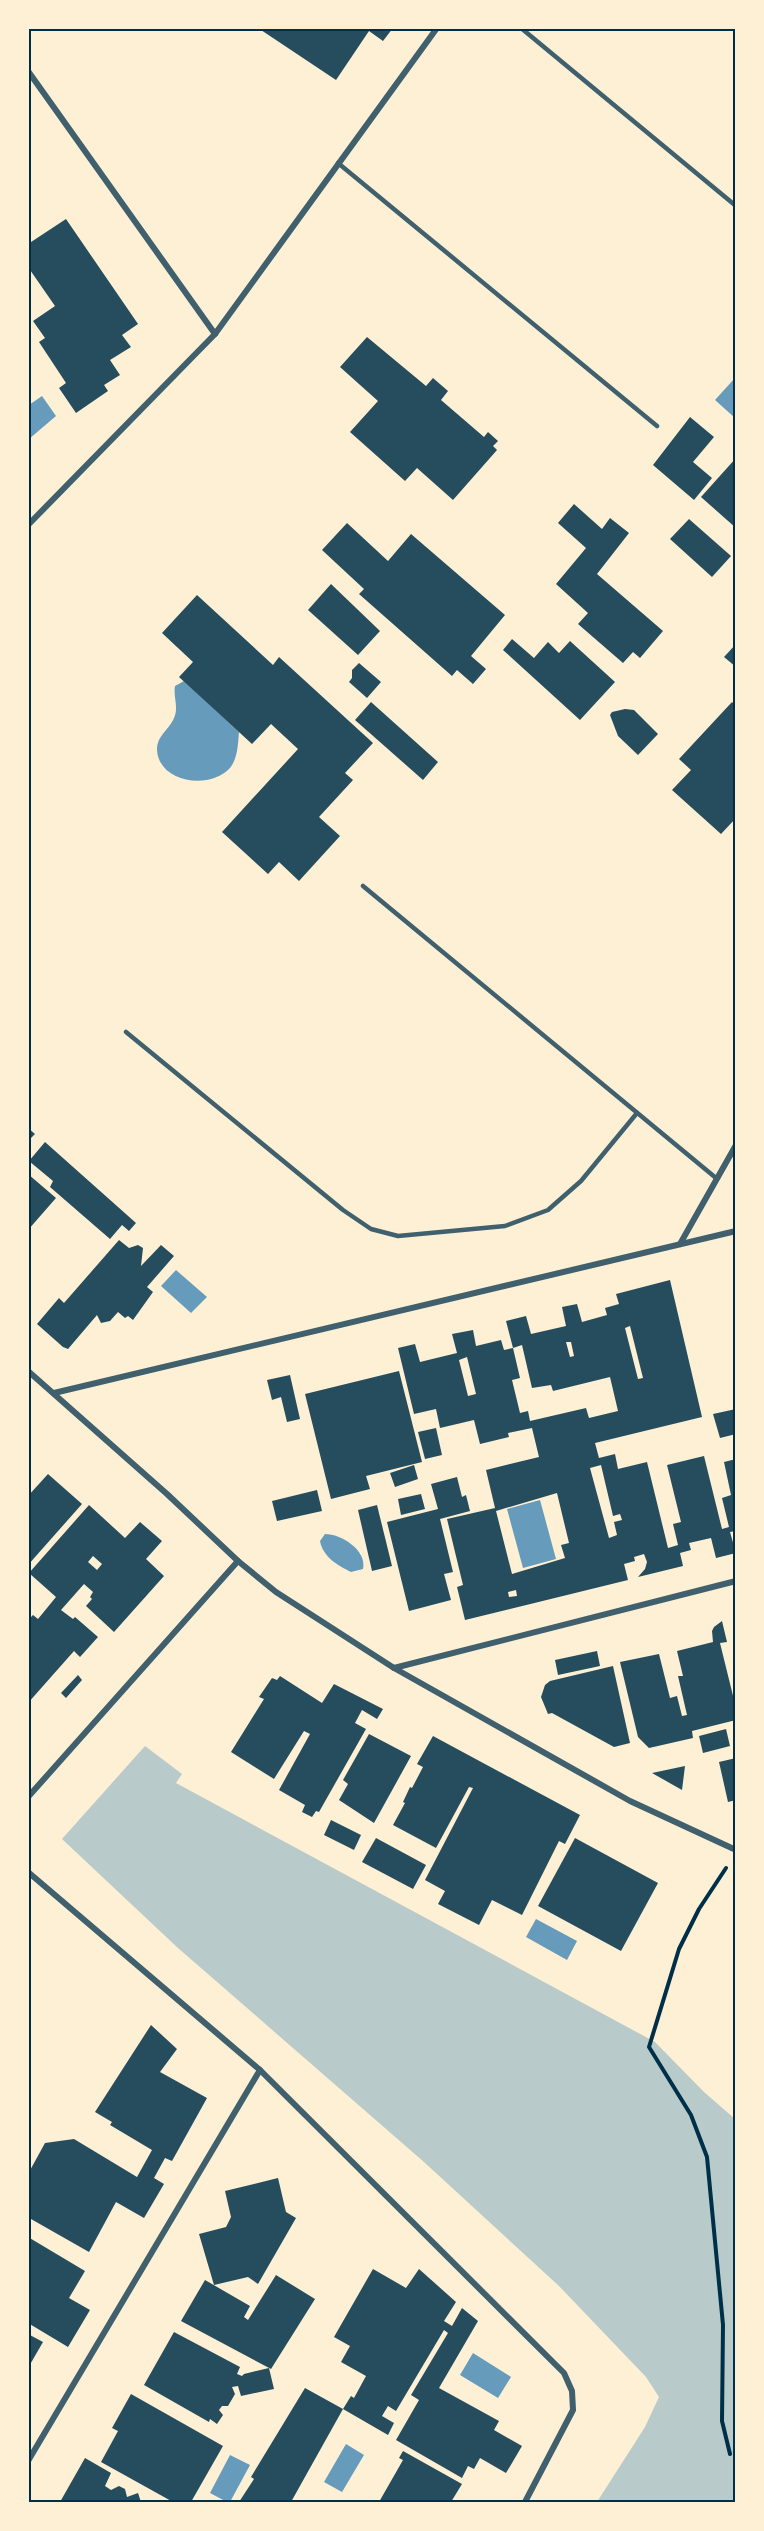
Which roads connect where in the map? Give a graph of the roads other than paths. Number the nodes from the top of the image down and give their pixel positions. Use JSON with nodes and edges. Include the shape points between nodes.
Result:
{"nodes":[{"id":1,"x":437,"y":28,"type":"edge"},
{"id":2,"x":521,"y":28,"type":"edge"},
{"id":3,"x":28,"y":70,"type":"edge"},
{"id":4,"x":338,"y":163,"type":"junction"},
{"id":5,"x":735,"y":206,"type":"edge"},
{"id":6,"x":215,"y":334,"type":"junction"},
{"id":7,"x":657,"y":426,"type":"dead end"},
{"id":8,"x":28,"y":525,"type":"edge"},
{"id":9,"x":363,"y":886,"type":"dead end"},
{"id":10,"x":126,"y":1032,"type":"dead end"},
{"id":11,"x":637,"y":1113,"type":"junction"},
{"id":12,"x":735,"y":1145,"type":"edge"},
{"id":13,"x":716,"y":1179,"type":"junction"},
{"id":14,"x":735,"y":1231,"type":"edge"},
{"id":15,"x":680,"y":1244,"type":"junction"},
{"id":16,"x":28,"y":1371,"type":"edge"},
{"id":17,"x":54,"y":1393,"type":"junction"},
{"id":18,"x":238,"y":1561,"type":"junction"},
{"id":19,"x":735,"y":1581,"type":"edge"},
{"id":20,"x":394,"y":1668,"type":"junction"},
{"id":21,"x":28,"y":1797,"type":"edge"},
{"id":22,"x":735,"y":1850,"type":"edge"},
{"id":23,"x":28,"y":1872,"type":"edge"},
{"id":24,"x":260,"y":2070,"type":"junction"},
{"id":25,"x":28,"y":2461,"type":"edge"},
{"id":26,"x":525,"y":2502,"type":"edge"}],
"edges":[{"from":1,"to":4,"type":"street"},
{"from":2,"to":5,"type":"lane"},
{"from":3,"to":6,"type":"street"},
{"from":4,"to":6,"type":"street"},
{"from":4,"to":7,"type":"lane"},
{"from":6,"to":8,"type":"street"},
{"from":9,"to":11,"type":"lane"},
{"from":10,"to":11,"type":"lane","via":[[343,1210],[371,1229],[398,1236],[505,1226],[548,1210],[581,1181]]},
{"from":11,"to":13,"type":"lane"},
{"from":12,"to":13,"type":"street"},
{"from":13,"to":15,"type":"street"},
{"from":14,"to":15,"type":"street"},
{"from":15,"to":17,"type":"street"},
{"from":16,"to":17,"type":"street"},
{"from":17,"to":18,"type":"street"},
{"from":18,"to":20,"type":"street","via":[[276,1592]]},
{"from":18,"to":21,"type":"street"},
{"from":19,"to":20,"type":"street"},
{"from":20,"to":22,"type":"street","via":[[630,1801]]},
{"from":23,"to":24,"type":"street"},
{"from":24,"to":25,"type":"street"},
{"from":24,"to":26,"type":"street","via":[[564,2373],[572,2391],[573,2409]]}]}
